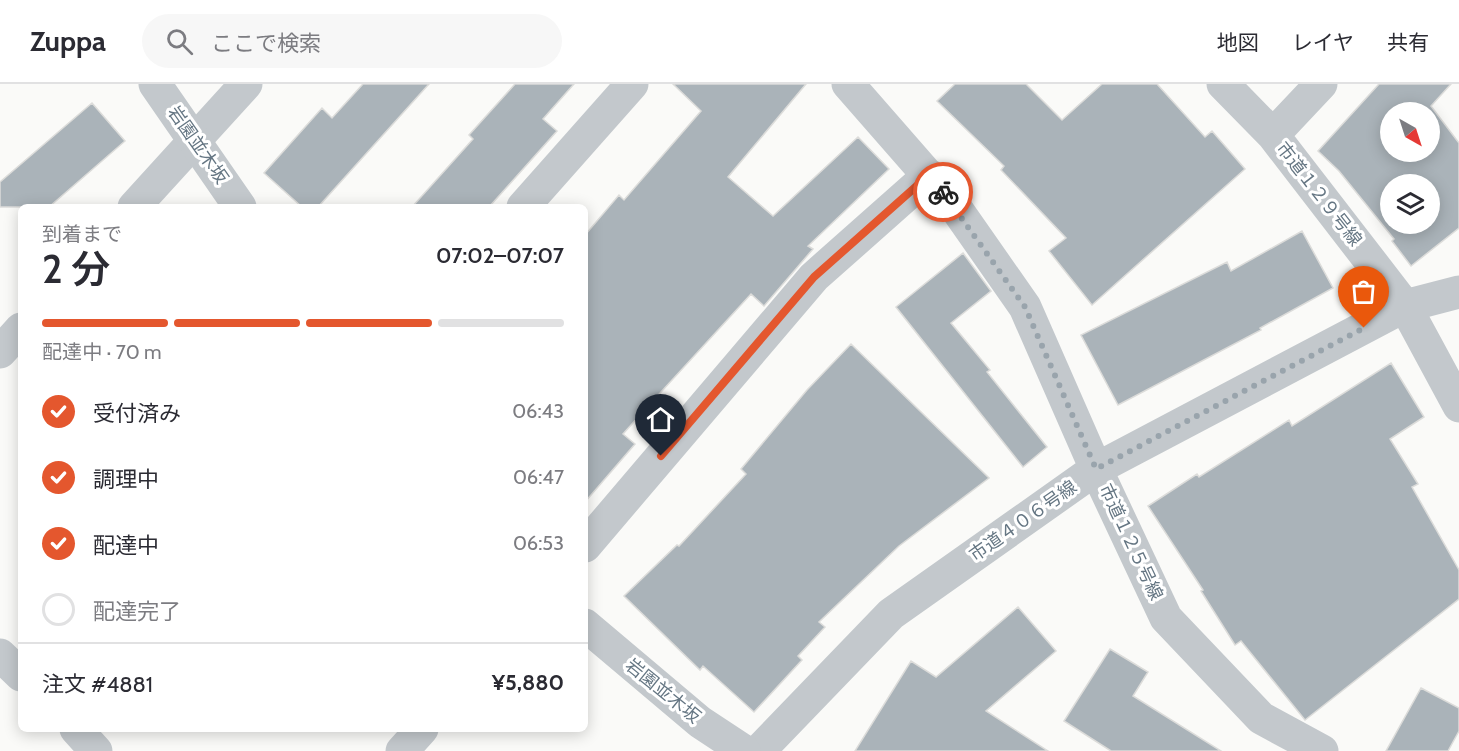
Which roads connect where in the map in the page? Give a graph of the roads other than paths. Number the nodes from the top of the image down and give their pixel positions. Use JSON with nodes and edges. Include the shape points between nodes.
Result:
{"nodes":[{"id":1,"x":155,"y":84,"type":"edge"},
{"id":2,"x":246,"y":84,"type":"edge"},
{"id":3,"x":632,"y":84,"type":"edge"},
{"id":4,"x":848,"y":84,"type":"edge"},
{"id":5,"x":1223,"y":84,"type":"edge"},
{"id":6,"x":1321,"y":84,"type":"edge"},
{"id":7,"x":1273,"y":135,"type":"junction"},
{"id":8,"x":195,"y":141,"type":"junction"},
{"id":9,"x":929,"y":175,"type":"junction"},
{"id":10,"x":137,"y":204,"type":"edge"},
{"id":11,"x":238,"y":204,"type":"edge"},
{"id":12,"x":526,"y":204,"type":"edge"},
{"id":13,"x":1459,"y":292,"type":"edge"},
{"id":14,"x":1405,"y":306,"type":"junction"},
{"id":15,"x":18,"y":332,"type":"edge"},
{"id":16,"x":0,"y":352,"type":"edge"},
{"id":17,"x":1459,"y":406,"type":"edge"},
{"id":18,"x":1096,"y":469,"type":"junction"},
{"id":19,"x":588,"y":542,"type":"edge"},
{"id":20,"x":588,"y":628,"type":"edge"},
{"id":21,"x":0,"y":655,"type":"edge"},
{"id":22,"x":18,"y":672,"type":"edge"},
{"id":23,"x":79,"y":732,"type":"edge"},
{"id":24,"x":419,"y":732,"type":"edge"},
{"id":25,"x":96,"y":751,"type":"edge"},
{"id":26,"x":402,"y":751,"type":"edge"},
{"id":27,"x":744,"y":751,"type":"edge"},
{"id":28,"x":759,"y":751,"type":"edge"},
{"id":29,"x":1322,"y":751,"type":"edge"}],
"edges":[{"from":1,"to":8,"type":"street","name":"岩園並木坂"},
{"from":2,"to":8,"type":"street"},
{"from":3,"to":12,"type":"street"},
{"from":4,"to":9,"type":"street","name":"市道１２５号線"},
{"from":5,"to":7,"type":"street","name":"市道１２９号線"},
{"from":6,"to":7,"type":"street"},
{"from":7,"to":14,"type":"street","name":"市道１２９号線"},
{"from":8,"to":10,"type":"street"},
{"from":8,"to":11,"type":"street","name":"岩園並木坂"},
{"from":9,"to":18,"type":"street","name":"市道１２５号線","via":[[1025,307]]},
{"from":9,"to":19,"type":"street","via":[[814,277]]},
{"from":13,"to":14,"type":"street","name":"市道４０６号線"},
{"from":14,"to":17,"type":"street","name":"市道１２９号線"},
{"from":14,"to":18,"type":"street","name":"市道４０６号線"},
{"from":15,"to":16,"type":"street"},
{"from":18,"to":28,"type":"street","name":"市道４０６号線","via":[[891,614]]},
{"from":18,"to":29,"type":"street","name":"市道１２５号線","via":[[1166,618],[1261,718]]},
{"from":20,"to":27,"type":"street","name":"岩園並木坂","via":[[700,722]]},
{"from":21,"to":22,"type":"street"},
{"from":23,"to":25,"type":"street"},
{"from":24,"to":26,"type":"street"}]}
